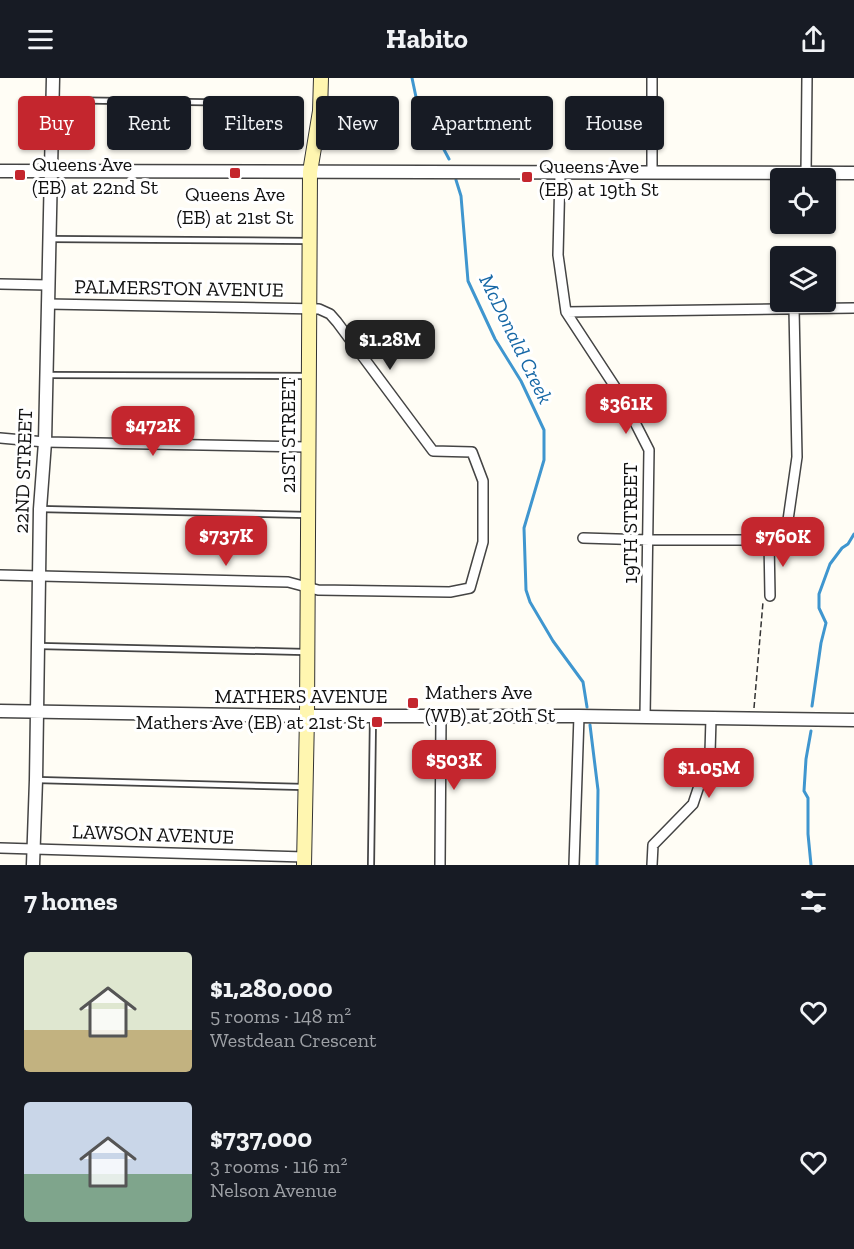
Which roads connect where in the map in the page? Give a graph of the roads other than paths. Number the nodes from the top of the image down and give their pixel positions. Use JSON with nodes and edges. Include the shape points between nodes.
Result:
{"nodes":[{"id":1,"x":53,"y":78,"type":"edge"},
{"id":2,"x":321,"y":78,"type":"edge"},
{"id":3,"x":652,"y":78,"type":"edge"},
{"id":4,"x":807,"y":78,"type":"edge"},
{"id":5,"x":53,"y":96,"type":"edge"},
{"id":6,"x":95,"y":100,"type":"edge"},
{"id":7,"x":203,"y":102,"type":"edge"},
{"id":8,"x":52,"y":150,"type":"edge"},
{"id":9,"x":806,"y":168,"type":"edge"},
{"id":10,"x":51,"y":170,"type":"junction"},
{"id":11,"x":0,"y":171,"type":"edge"},
{"id":12,"x":310,"y":172,"type":"junction"},
{"id":13,"x":652,"y":173,"type":"junction"},
{"id":14,"x":770,"y":173,"type":"edge"},
{"id":15,"x":836,"y":173,"type":"edge"},
{"id":16,"x":854,"y":173,"type":"edge"},
{"id":17,"x":560,"y":174,"type":"junction"},
{"id":18,"x":50,"y":239,"type":"junction"},
{"id":19,"x":309,"y":241,"type":"junction"},
{"id":20,"x":0,"y":284,"type":"edge"},
{"id":21,"x":48,"y":285,"type":"junction"},
{"id":22,"x":47,"y":304,"type":"junction"},
{"id":23,"x":310,"y":309,"type":"junction"},
{"id":24,"x":770,"y":309,"type":"edge"},
{"id":25,"x":836,"y":309,"type":"edge"},
{"id":26,"x":854,"y":309,"type":"edge"},
{"id":27,"x":566,"y":312,"type":"junction"},
{"id":28,"x":794,"y":312,"type":"edge"},
{"id":29,"x":46,"y":375,"type":"junction"},
{"id":30,"x":308,"y":376,"type":"junction"},
{"id":31,"x":0,"y":438,"type":"edge"},
{"id":32,"x":45,"y":442,"type":"junction"},
{"id":33,"x":307,"y":447,"type":"junction"},
{"id":34,"x":40,"y":509,"type":"junction"},
{"id":35,"x":307,"y":515,"type":"junction"},
{"id":36,"x":583,"y":537,"type":"dead end"},
{"id":37,"x":649,"y":540,"type":"junction"},
{"id":38,"x":769,"y":540,"type":"junction"},
{"id":39,"x":0,"y":575,"type":"edge"},
{"id":40,"x":39,"y":576,"type":"junction"},
{"id":41,"x":308,"y":587,"type":"junction"},
{"id":42,"x":770,"y":596,"type":"road end"},
{"id":43,"x":38,"y":646,"type":"junction"},
{"id":44,"x":308,"y":652,"type":"junction"},
{"id":45,"x":0,"y":711,"type":"edge"},
{"id":46,"x":38,"y":712,"type":"junction"},
{"id":47,"x":307,"y":716,"type":"junction"},
{"id":48,"x":372,"y":716,"type":"junction"},
{"id":49,"x":579,"y":716,"type":"junction"},
{"id":50,"x":441,"y":717,"type":"junction"},
{"id":51,"x":645,"y":717,"type":"junction"},
{"id":52,"x":711,"y":718,"type":"junction"},
{"id":53,"x":854,"y":720,"type":"edge"},
{"id":54,"x":36,"y":780,"type":"junction"},
{"id":55,"x":304,"y":788,"type":"junction"},
{"id":56,"x":0,"y":848,"type":"edge"},
{"id":57,"x":33,"y":848,"type":"junction"},
{"id":58,"x":304,"y":861,"type":"edge"},
{"id":59,"x":33,"y":865,"type":"edge"},
{"id":60,"x":371,"y":865,"type":"edge"},
{"id":61,"x":440,"y":865,"type":"edge"},
{"id":62,"x":574,"y":865,"type":"edge"},
{"id":63,"x":652,"y":865,"type":"edge"}],
"edges":[{"from":1,"to":5,"type":"street","name":"22ND STREET"},
{"from":2,"to":12,"type":"main road","name":"21ST STREET"},
{"from":3,"to":13,"type":"street"},
{"from":4,"to":9,"type":"street"},
{"from":6,"to":7,"type":"lane"},
{"from":8,"to":10,"type":"street","name":"22ND STREET"},
{"from":10,"to":11,"type":"street"},
{"from":10,"to":12,"type":"street"},
{"from":10,"to":18,"type":"street","name":"22ND STREET"},
{"from":12,"to":17,"type":"street"},
{"from":12,"to":19,"type":"main road","name":"21ST STREET"},
{"from":13,"to":14,"type":"street"},
{"from":13,"to":17,"type":"street"},
{"from":15,"to":16,"type":"street"},
{"from":17,"to":27,"type":"street","name":"19TH STREET","via":[[558,255]]},
{"from":18,"to":19,"type":"lane"},
{"from":18,"to":21,"type":"street","name":"22ND STREET"},
{"from":19,"to":23,"type":"main road","name":"21ST STREET"},
{"from":20,"to":21,"type":"street","name":"PALMERSTON AVENUE"},
{"from":21,"to":22,"type":"street","name":"22ND STREET"},
{"from":22,"to":23,"type":"street","name":"PALMERSTON AVENUE"},
{"from":22,"to":29,"type":"street","name":"22ND STREET"},
{"from":23,"to":30,"type":"main road","name":"21ST STREET"},
{"from":23,"to":41,"type":"street","via":[[330,314],[337,322],[433,451],[472,452],[483,481],[483,542],[470,588],[450,592]]},
{"from":24,"to":27,"type":"street"},
{"from":25,"to":26,"type":"street"},
{"from":27,"to":37,"type":"street","name":"19TH STREET","via":[[623,399],[649,450]]},
{"from":28,"to":38,"type":"street","via":[[797,457],[787,526]]},
{"from":29,"to":30,"type":"lane"},
{"from":29,"to":32,"type":"street","name":"22ND STREET"},
{"from":30,"to":33,"type":"main road","name":"21ST STREET"},
{"from":31,"to":32,"type":"street"},
{"from":32,"to":33,"type":"street"},
{"from":32,"to":34,"type":"street","name":"22ND STREET"},
{"from":33,"to":35,"type":"main road","name":"21ST STREET"},
{"from":34,"to":35,"type":"lane"},
{"from":34,"to":40,"type":"street","name":"22ND STREET"},
{"from":35,"to":41,"type":"main road","name":"21ST STREET"},
{"from":36,"to":37,"type":"street"},
{"from":37,"to":38,"type":"street"},
{"from":37,"to":51,"type":"street","name":"19TH STREET"},
{"from":38,"to":42,"type":"street"},
{"from":39,"to":40,"type":"street"},
{"from":40,"to":41,"type":"street","via":[[288,582]]},
{"from":40,"to":43,"type":"street","name":"22ND STREET"},
{"from":41,"to":44,"type":"main road","name":"21ST STREET"},
{"from":43,"to":44,"type":"lane"},
{"from":43,"to":46,"type":"street","name":"22ND STREET"},
{"from":44,"to":47,"type":"main road","name":"21ST STREET"},
{"from":45,"to":46,"type":"street","name":"MATHERS AVENUE"},
{"from":46,"to":47,"type":"street","name":"MATHERS AVENUE"},
{"from":46,"to":54,"type":"street","name":"22ND STREET"},
{"from":47,"to":48,"type":"street","name":"MATHERS AVENUE"},
{"from":47,"to":55,"type":"main road","name":"21ST STREET"},
{"from":48,"to":50,"type":"street","name":"MATHERS AVENUE"},
{"from":48,"to":60,"type":"lane"},
{"from":49,"to":50,"type":"street","name":"MATHERS AVENUE"},
{"from":49,"to":51,"type":"street","name":"MATHERS AVENUE"},
{"from":49,"to":62,"type":"street"},
{"from":50,"to":61,"type":"street"},
{"from":51,"to":52,"type":"street","name":"MATHERS AVENUE"},
{"from":52,"to":53,"type":"street","name":"MATHERS AVENUE"},
{"from":52,"to":63,"type":"street","via":[[710,753],[693,804],[653,845]]},
{"from":54,"to":55,"type":"lane"},
{"from":54,"to":57,"type":"street","name":"22ND STREET"},
{"from":55,"to":58,"type":"main road","name":"21ST STREET"},
{"from":56,"to":57,"type":"street","name":"LAWSON AVENUE"},
{"from":57,"to":58,"type":"street","name":"LAWSON AVENUE"},
{"from":57,"to":59,"type":"street","name":"22ND STREET"}]}
